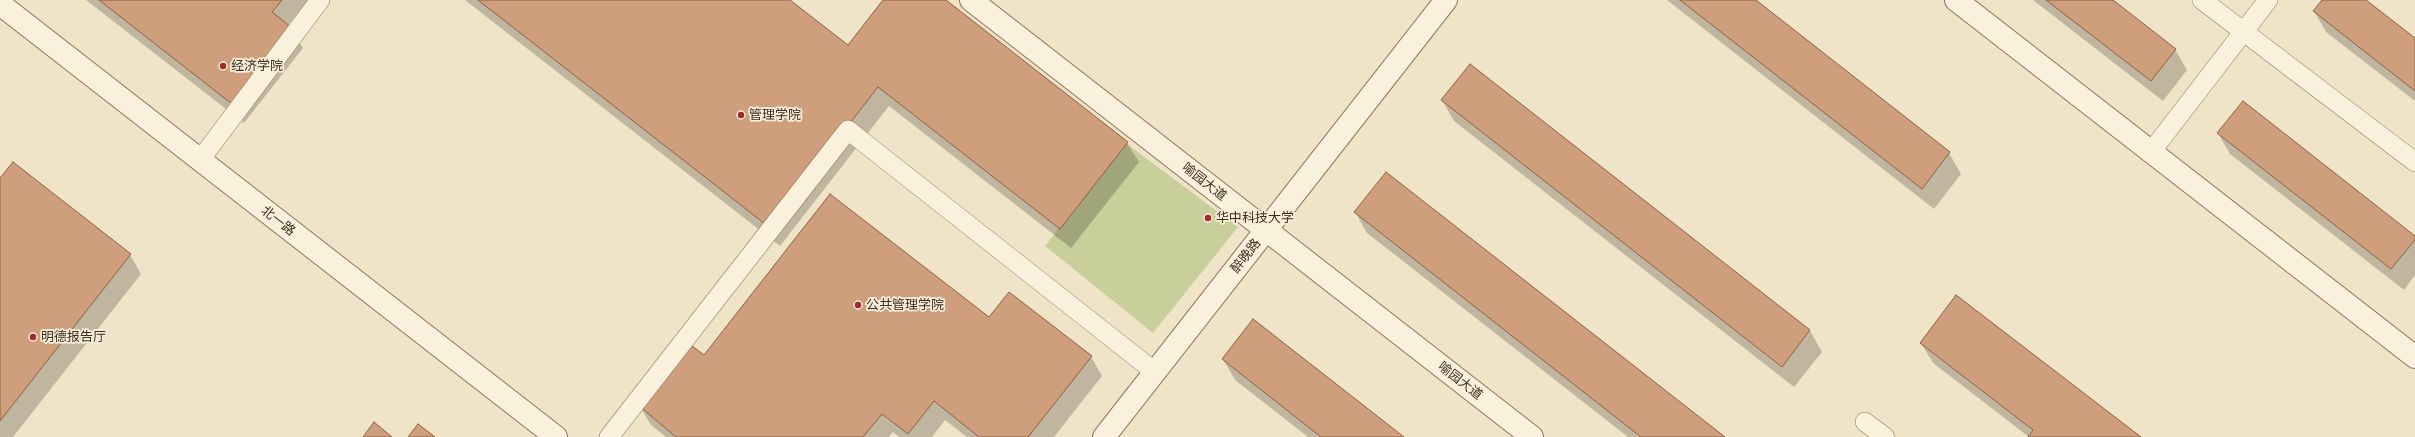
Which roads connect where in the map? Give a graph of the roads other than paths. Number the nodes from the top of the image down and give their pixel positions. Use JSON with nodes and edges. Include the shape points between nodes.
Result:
{"nodes":[{"id":1,"x":320,"y":0,"type":"edge"},
{"id":2,"x":971,"y":0,"type":"edge"},
{"id":3,"x":1446,"y":0,"type":"edge"},
{"id":4,"x":1956,"y":0,"type":"edge"},
{"id":5,"x":2202,"y":0,"type":"edge"},
{"id":6,"x":2268,"y":0,"type":"edge"},
{"id":7,"x":0,"y":4,"type":"edge"},
{"id":8,"x":2244,"y":32,"type":"junction"},
{"id":9,"x":2151,"y":152,"type":"junction"},
{"id":10,"x":200,"y":160,"type":"junction"},
{"id":11,"x":2415,"y":162,"type":"edge"},
{"id":12,"x":1266,"y":230,"type":"junction"},
{"id":13,"x":2414,"y":355,"type":"edge"},
{"id":14,"x":1155,"y":372,"type":"junction"},
{"id":15,"x":1866,"y":422,"type":"dead end"},
{"id":16,"x":556,"y":437,"type":"edge"},
{"id":17,"x":609,"y":437,"type":"edge"},
{"id":18,"x":1104,"y":437,"type":"edge"},
{"id":19,"x":1532,"y":437,"type":"edge"},
{"id":20,"x":1885,"y":437,"type":"edge"}],
"edges":[{"from":1,"to":10,"type":"lane"},
{"from":2,"to":12,"type":"street","name":"喻园大道"},
{"from":3,"to":12,"type":"street","name":"醉晚路"},
{"from":4,"to":9,"type":"street"},
{"from":5,"to":8,"type":"lane"},
{"from":6,"to":8,"type":"lane"},
{"from":7,"to":10,"type":"street","name":"北一路"},
{"from":8,"to":9,"type":"lane"},
{"from":8,"to":11,"type":"lane"},
{"from":9,"to":13,"type":"street"},
{"from":10,"to":16,"type":"street","name":"北一路"},
{"from":12,"to":14,"type":"street","name":"醉晚路"},
{"from":12,"to":19,"type":"street","name":"喻园大道"},
{"from":14,"to":17,"type":"lane","via":[[848,130]]},
{"from":14,"to":18,"type":"street","name":"醉晚路"},
{"from":15,"to":20,"type":"lane"}]}
